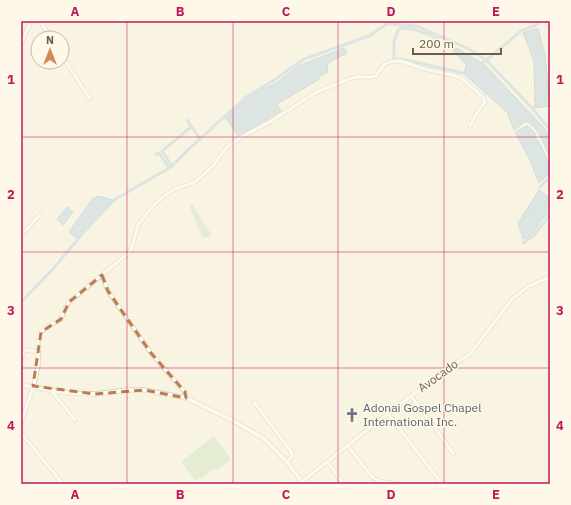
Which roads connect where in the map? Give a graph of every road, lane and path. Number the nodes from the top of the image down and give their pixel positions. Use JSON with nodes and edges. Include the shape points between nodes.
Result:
{"nodes":[{"id":1,"x":31,"y":21,"type":"edge"},
{"id":2,"x":40,"y":21,"type":"edge"},
{"id":3,"x":46,"y":30,"type":"edge"},
{"id":4,"x":21,"y":44,"type":"edge"},
{"id":5,"x":70,"y":68,"type":"edge"},
{"id":6,"x":90,"y":99,"type":"dead end"},
{"id":7,"x":470,"y":126,"type":"dead end"},
{"id":8,"x":40,"y":215,"type":"dead end"},
{"id":9,"x":21,"y":235,"type":"edge"},
{"id":10,"x":102,"y":275,"type":"junction"},
{"id":11,"x":550,"y":277,"type":"edge"},
{"id":12,"x":39,"y":352,"type":"junction"},
{"id":13,"x":21,"y":360,"type":"edge"},
{"id":14,"x":21,"y":385,"type":"edge"},
{"id":15,"x":33,"y":386,"type":"junction"},
{"id":16,"x":51,"y":390,"type":"junction"},
{"id":17,"x":411,"y":396,"type":"junction"},
{"id":18,"x":186,"y":398,"type":"junction"},
{"id":19,"x":254,"y":402,"type":"dead end"},
{"id":20,"x":388,"y":414,"type":"junction"},
{"id":21,"x":75,"y":420,"type":"dead end"},
{"id":22,"x":21,"y":422,"type":"edge"},
{"id":23,"x":21,"y":434,"type":"edge"},
{"id":24,"x":348,"y":446,"type":"junction"},
{"id":25,"x":454,"y":454,"type":"dead end"},
{"id":26,"x":287,"y":461,"type":"junction"},
{"id":27,"x":327,"y":462,"type":"junction"},
{"id":28,"x":302,"y":483,"type":"edge"},
{"id":29,"x":392,"y":483,"type":"dead end"},
{"id":30,"x":63,"y":484,"type":"edge"},
{"id":31,"x":344,"y":484,"type":"edge"},
{"id":32,"x":442,"y":484,"type":"edge"}],
"edges":[{"from":1,"to":4,"type":"street"},
{"from":2,"to":3,"type":"street"},
{"from":5,"to":6,"type":"street"},
{"from":7,"to":10,"type":"street","via":[[485,101],[484,97],[467,82],[401,60],[389,62],[372,78],[349,79],[317,92],[226,148],[213,166],[194,182],[175,189],[153,206],[138,225],[131,251]]},
{"from":8,"to":9,"type":"street"},
{"from":10,"to":12,"type":"street","via":[[66,306],[61,319],[41,332],[38,338]]},
{"from":10,"to":18,"type":"street","via":[[108,291],[150,353],[185,392]]},
{"from":11,"to":17,"type":"street","name":"Avocado","via":[[529,286],[512,299],[470,354]]},
{"from":12,"to":13,"type":"street","via":[[24,350]]},
{"from":12,"to":15,"type":"street"},
{"from":14,"to":15,"type":"street"},
{"from":15,"to":16,"type":"street"},
{"from":15,"to":22,"type":"street"},
{"from":16,"to":18,"type":"street","via":[[95,394],[144,390]]},
{"from":16,"to":21,"type":"street"},
{"from":17,"to":20,"type":"street","name":"Avocado"},
{"from":17,"to":25,"type":"street"},
{"from":18,"to":26,"type":"street","via":[[248,428],[263,438]]},
{"from":19,"to":26,"type":"street","via":[[292,453],[292,457]]},
{"from":20,"to":24,"type":"street","name":"Avocado"},
{"from":20,"to":32,"type":"street"},
{"from":23,"to":30,"type":"street"},
{"from":24,"to":27,"type":"street","name":"Avocado"},
{"from":24,"to":29,"type":"street","via":[[372,476],[379,481]]},
{"from":26,"to":28,"type":"street"},
{"from":27,"to":28,"type":"street","name":"Avocado"},
{"from":27,"to":31,"type":"street"}]}
